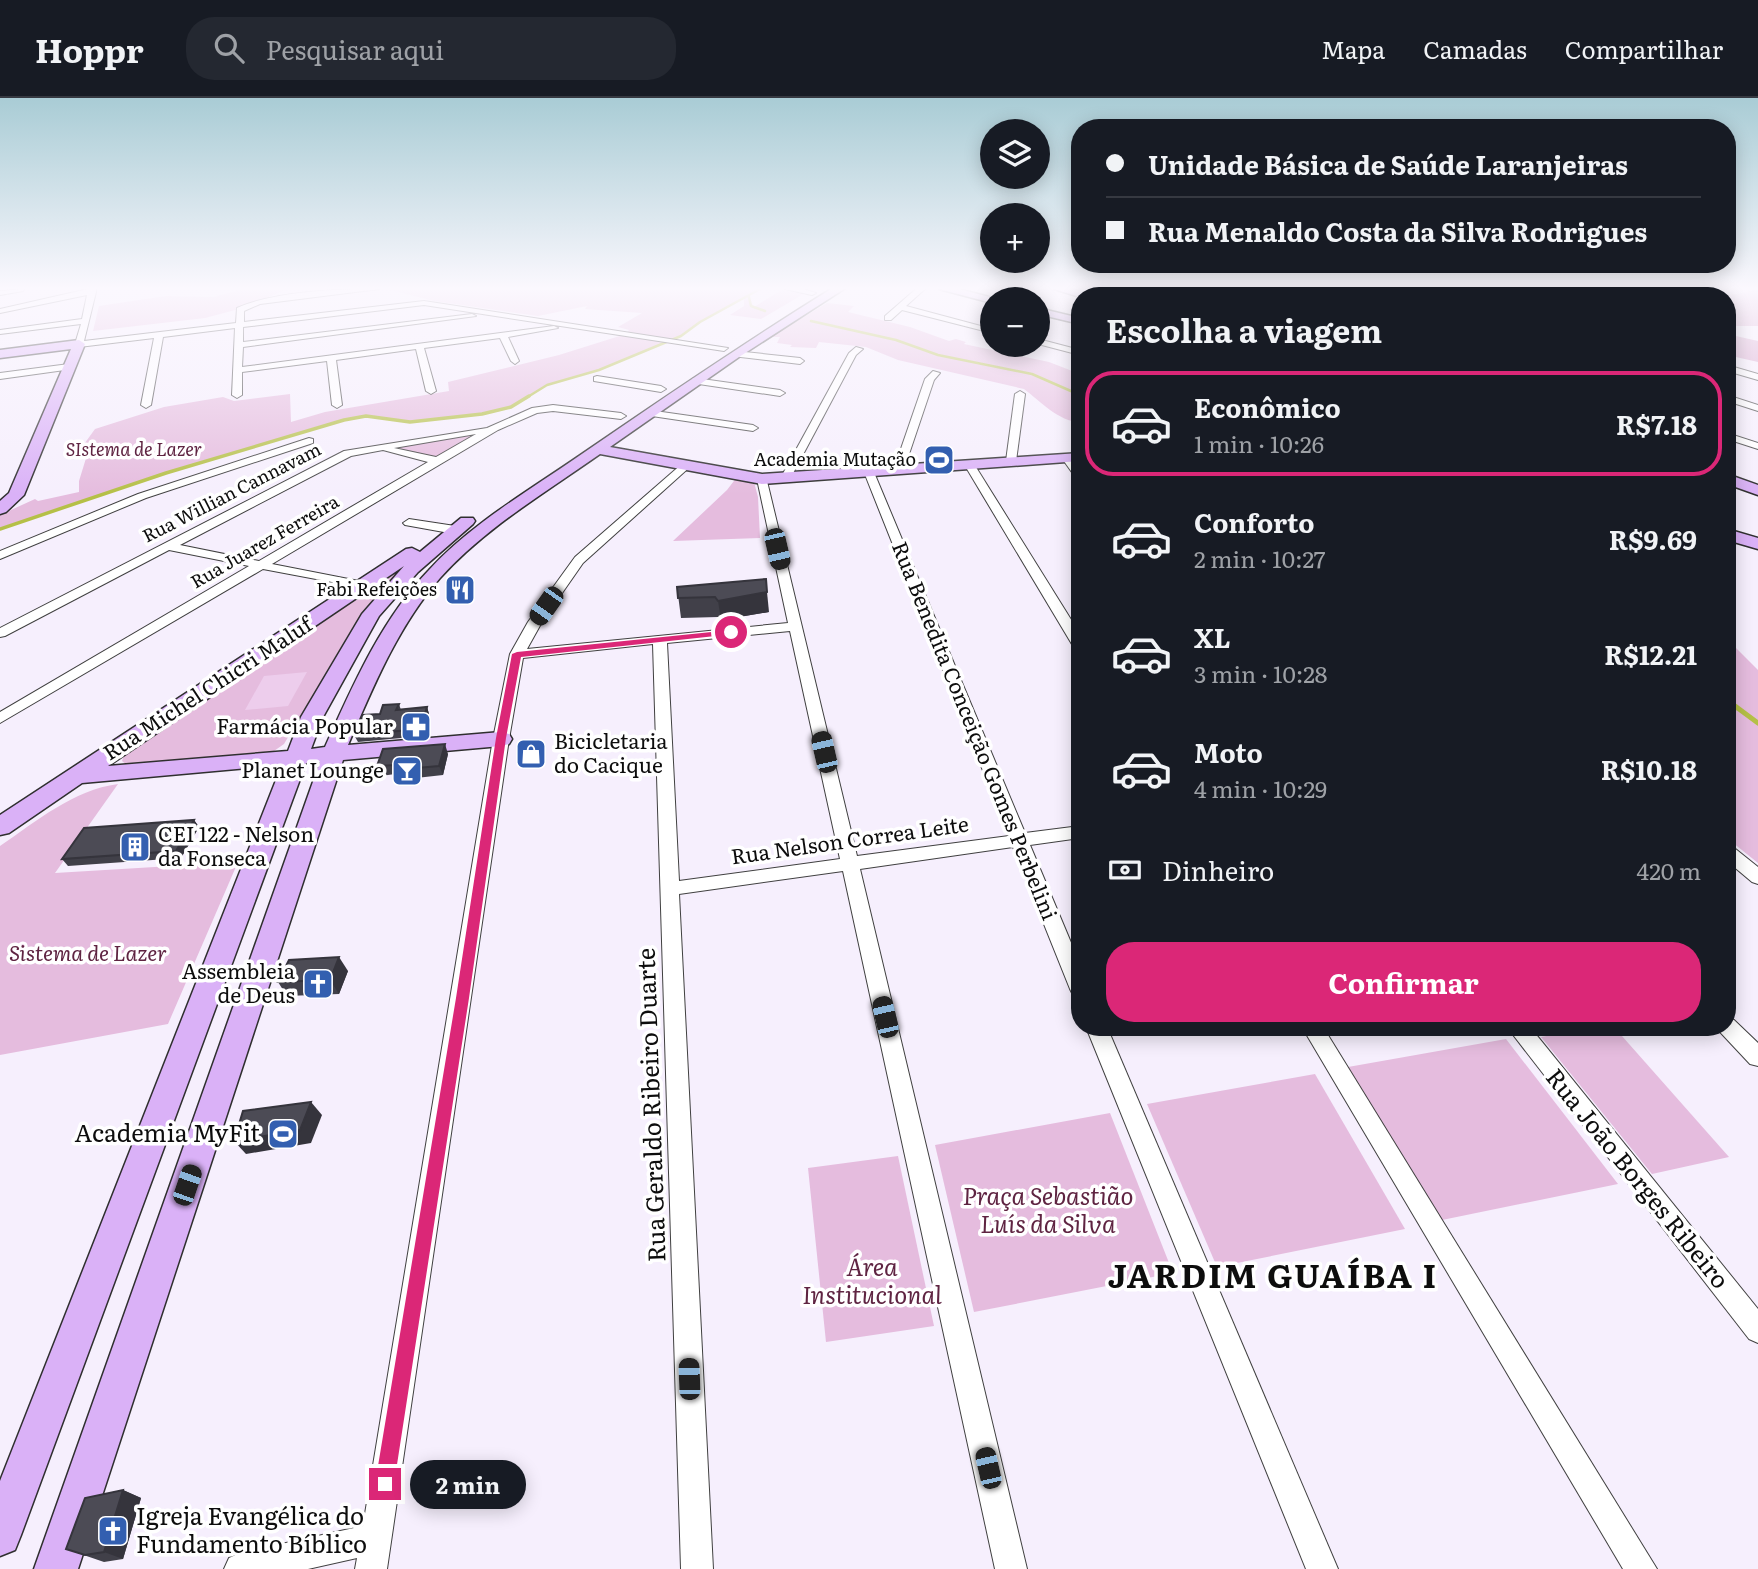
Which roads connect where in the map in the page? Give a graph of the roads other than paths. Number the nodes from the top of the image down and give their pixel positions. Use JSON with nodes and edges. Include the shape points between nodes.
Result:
{"nodes":[{"id":1,"x":73,"y":358,"type":"edge"},
{"id":2,"x":155,"y":358,"type":"edge"},
{"id":3,"x":238,"y":358,"type":"edge"},
{"id":4,"x":331,"y":358,"type":"joint"},
{"id":5,"x":422,"y":358,"type":"edge"},
{"id":6,"x":513,"y":358,"type":"edge"},
{"id":7,"x":720,"y":358,"type":"edge"},
{"id":8,"x":725,"y":358,"type":"edge"},
{"id":9,"x":780,"y":358,"type":"edge"},
{"id":10,"x":850,"y":358,"type":"edge"},
{"id":11,"x":515,"y":361,"type":"dead end"},
{"id":12,"x":800,"y":361,"type":"dead end"},
{"id":13,"x":69,"y":367,"type":"junction"},
{"id":14,"x":238,"y":370,"type":"junction"},
{"id":15,"x":1736,"y":371,"type":"edge"},
{"id":16,"x":936,"y":373,"type":"dead end"},
{"id":17,"x":0,"y":376,"type":"edge"},
{"id":18,"x":1758,"y":377,"type":"edge"},
{"id":19,"x":597,"y":379,"type":"dead end"},
{"id":20,"x":695,"y":382,"type":"junction"},
{"id":21,"x":661,"y":389,"type":"junction"},
{"id":22,"x":431,"y":391,"type":"dead end"},
{"id":23,"x":780,"y":393,"type":"dead end"},
{"id":24,"x":1020,"y":394,"type":"dead end"},
{"id":25,"x":237,"y":395,"type":"dead end"},
{"id":26,"x":1736,"y":401,"type":"edge"},
{"id":27,"x":146,"y":405,"type":"dead end"},
{"id":28,"x":337,"y":405,"type":"dead end"},
{"id":29,"x":1758,"y":408,"type":"edge"},
{"id":30,"x":648,"y":413,"type":"junction"},
{"id":31,"x":621,"y":416,"type":"junction"},
{"id":32,"x":494,"y":428,"type":"junction"},
{"id":33,"x":753,"y":428,"type":"dead end"},
{"id":34,"x":1736,"y":439,"type":"edge"},
{"id":35,"x":309,"y":441,"type":"dead end"},
{"id":36,"x":1758,"y":446,"type":"edge"},
{"id":37,"x":378,"y":448,"type":"junction"},
{"id":38,"x":596,"y":449,"type":"junction"},
{"id":39,"x":1071,"y":457,"type":"edge"},
{"id":40,"x":438,"y":461,"type":"junction"},
{"id":41,"x":1011,"y":461,"type":"junction"},
{"id":42,"x":969,"y":464,"type":"junction"},
{"id":43,"x":688,"y":466,"type":"junction"},
{"id":44,"x":899,"y":470,"type":"junction"},
{"id":45,"x":869,"y":472,"type":"junction"},
{"id":46,"x":762,"y":479,"type":"junction"},
{"id":47,"x":785,"y":479,"type":"junction"},
{"id":48,"x":1736,"y":481,"type":"edge"},
{"id":49,"x":1758,"y":490,"type":"edge"},
{"id":50,"x":0,"y":509,"type":"edge"},
{"id":51,"x":409,"y":523,"type":"dead end"},
{"id":52,"x":454,"y":531,"type":"junction"},
{"id":53,"x":1736,"y":537,"type":"edge"},
{"id":54,"x":1758,"y":544,"type":"edge"},
{"id":55,"x":167,"y":546,"type":"junction"},
{"id":56,"x":0,"y":555,"type":"edge"},
{"id":57,"x":260,"y":566,"type":"junction"},
{"id":58,"x":364,"y":586,"type":"junction"},
{"id":59,"x":795,"y":626,"type":"junction"},
{"id":60,"x":1071,"y":631,"type":"edge"},
{"id":61,"x":0,"y":633,"type":"edge"},
{"id":62,"x":660,"y":640,"type":"junction"},
{"id":63,"x":517,"y":654,"type":"junction"},
{"id":64,"x":0,"y":718,"type":"edge"},
{"id":65,"x":501,"y":738,"type":"junction"},
{"id":66,"x":334,"y":753,"type":"junction"},
{"id":67,"x":295,"y":757,"type":"junction"},
{"id":68,"x":75,"y":777,"type":"junction"},
{"id":69,"x":0,"y":827,"type":"edge"},
{"id":70,"x":1071,"y":833,"type":"edge"},
{"id":71,"x":1018,"y":841,"type":"junction"},
{"id":72,"x":1736,"y":859,"type":"edge"},
{"id":73,"x":850,"y":864,"type":"junction"},
{"id":74,"x":1758,"y":877,"type":"edge"},
{"id":75,"x":669,"y":889,"type":"junction"},
{"id":76,"x":1071,"y":968,"type":"edge"},
{"id":77,"x":1736,"y":1035,"type":"edge"},
{"id":78,"x":1100,"y":1036,"type":"edge"},
{"id":79,"x":1317,"y":1036,"type":"edge"},
{"id":80,"x":1524,"y":1036,"type":"edge"},
{"id":81,"x":1758,"y":1057,"type":"edge"},
{"id":82,"x":1758,"y":1330,"type":"edge"},
{"id":83,"x":0,"y":1535,"type":"edge"},
{"id":84,"x":376,"y":1538,"type":"junction"},
{"id":85,"x":56,"y":1569,"type":"edge"},
{"id":86,"x":240,"y":1569,"type":"edge"},
{"id":87,"x":371,"y":1569,"type":"edge"},
{"id":88,"x":696,"y":1569,"type":"edge"},
{"id":89,"x":1011,"y":1569,"type":"edge"},
{"id":90,"x":1322,"y":1569,"type":"edge"},
{"id":91,"x":1641,"y":1569,"type":"edge"}],
"edges":[{"from":1,"to":13,"type":"main road"},
{"from":2,"to":27,"type":"street"},
{"from":3,"to":14,"type":"street"},
{"from":4,"to":14,"type":"street"},
{"from":4,"to":28,"type":"street"},
{"from":5,"to":22,"type":"street"},
{"from":6,"to":11,"type":"street"},
{"from":7,"to":21,"type":"main road"},
{"from":8,"to":20,"type":"main road"},
{"from":9,"to":12,"type":"street"},
{"from":10,"to":47,"type":"street"},
{"from":13,"to":17,"type":"street"},
{"from":13,"to":50,"type":"main road","via":[[16,495]]},
{"from":14,"to":25,"type":"street"},
{"from":15,"to":18,"type":"street"},
{"from":16,"to":44,"type":"street"},
{"from":19,"to":21,"type":"street"},
{"from":20,"to":23,"type":"street"},
{"from":20,"to":30,"type":"main road"},
{"from":21,"to":31,"type":"main road"},
{"from":24,"to":41,"type":"street"},
{"from":26,"to":29,"type":"street"},
{"from":30,"to":33,"type":"street"},
{"from":30,"to":38,"type":"main road"},
{"from":31,"to":32,"type":"street","name":"Rua Juarez Ferreira","via":[[553,408],[535,410]]},
{"from":31,"to":52,"type":"main road"},
{"from":32,"to":37,"type":"street","name":"Rua Willian Cannavam"},
{"from":32,"to":40,"type":"street","name":"Rua Juarez Ferreira"},
{"from":34,"to":36,"type":"street"},
{"from":35,"to":56,"type":"street","via":[[142,496]]},
{"from":37,"to":40,"type":"street"},
{"from":37,"to":55,"type":"street","name":"Rua Willian Cannavam","via":[[348,453]]},
{"from":38,"to":43,"type":"main road"},
{"from":38,"to":66,"type":"main road","via":[[464,543],[423,586],[372,664]]},
{"from":39,"to":41,"type":"main road"},
{"from":40,"to":57,"type":"street","name":"Rua Juarez Ferreira"},
{"from":41,"to":42,"type":"main road"},
{"from":42,"to":44,"type":"main road"},
{"from":42,"to":60,"type":"street"},
{"from":43,"to":46,"type":"main road"},
{"from":43,"to":63,"type":"street","via":[[579,560]]},
{"from":44,"to":45,"type":"main road"},
{"from":45,"to":47,"type":"main road"},
{"from":45,"to":71,"type":"street","name":"Rua Benedita Conceição Gomes Perbelini"},
{"from":46,"to":47,"type":"main road"},
{"from":46,"to":59,"type":"street"},
{"from":48,"to":49,"type":"main road"},
{"from":51,"to":52,"type":"street"},
{"from":52,"to":58,"type":"main road","name":"Rua Michel Chicri Maluf"},
{"from":52,"to":67,"type":"main road","via":[[412,568],[371,614],[312,717]]},
{"from":53,"to":54,"type":"main road"},
{"from":55,"to":57,"type":"street"},
{"from":55,"to":61,"type":"street","name":"Rua Willian Cannavam"},
{"from":57,"to":58,"type":"street"},
{"from":57,"to":64,"type":"street","name":"Rua Juarez Ferreira"},
{"from":58,"to":68,"type":"main road","name":"Rua Michel Chicri Maluf"},
{"from":59,"to":62,"type":"street"},
{"from":59,"to":73,"type":"street"},
{"from":62,"to":63,"type":"street"},
{"from":62,"to":75,"type":"street","name":"Rua Geraldo Ribeiro Duarte"},
{"from":63,"to":65,"type":"street"},
{"from":65,"to":66,"type":"main road"},
{"from":65,"to":84,"type":"street"},
{"from":66,"to":67,"type":"main road"},
{"from":66,"to":85,"type":"main road"},
{"from":67,"to":68,"type":"main road"},
{"from":67,"to":83,"type":"main road"},
{"from":68,"to":69,"type":"main road","name":"Rua Michel Chicri Maluf"},
{"from":70,"to":71,"type":"street","name":"Rua Nelson Correa Leite"},
{"from":71,"to":73,"type":"street","name":"Rua Nelson Correa Leite"},
{"from":71,"to":76,"type":"street","name":"Rua Benedita Conceição Gomes Perbelini"},
{"from":72,"to":74,"type":"street"},
{"from":73,"to":75,"type":"street","name":"Rua Nelson Correa Leite"},
{"from":73,"to":89,"type":"street"},
{"from":75,"to":88,"type":"street","name":"Rua Geraldo Ribeiro Duarte"},
{"from":77,"to":81,"type":"street"},
{"from":78,"to":90,"type":"street"},
{"from":79,"to":91,"type":"street"},
{"from":80,"to":82,"type":"street","name":"Rua João Borges Ribeiro"},
{"from":84,"to":86,"type":"street"},
{"from":84,"to":87,"type":"street"}]}
